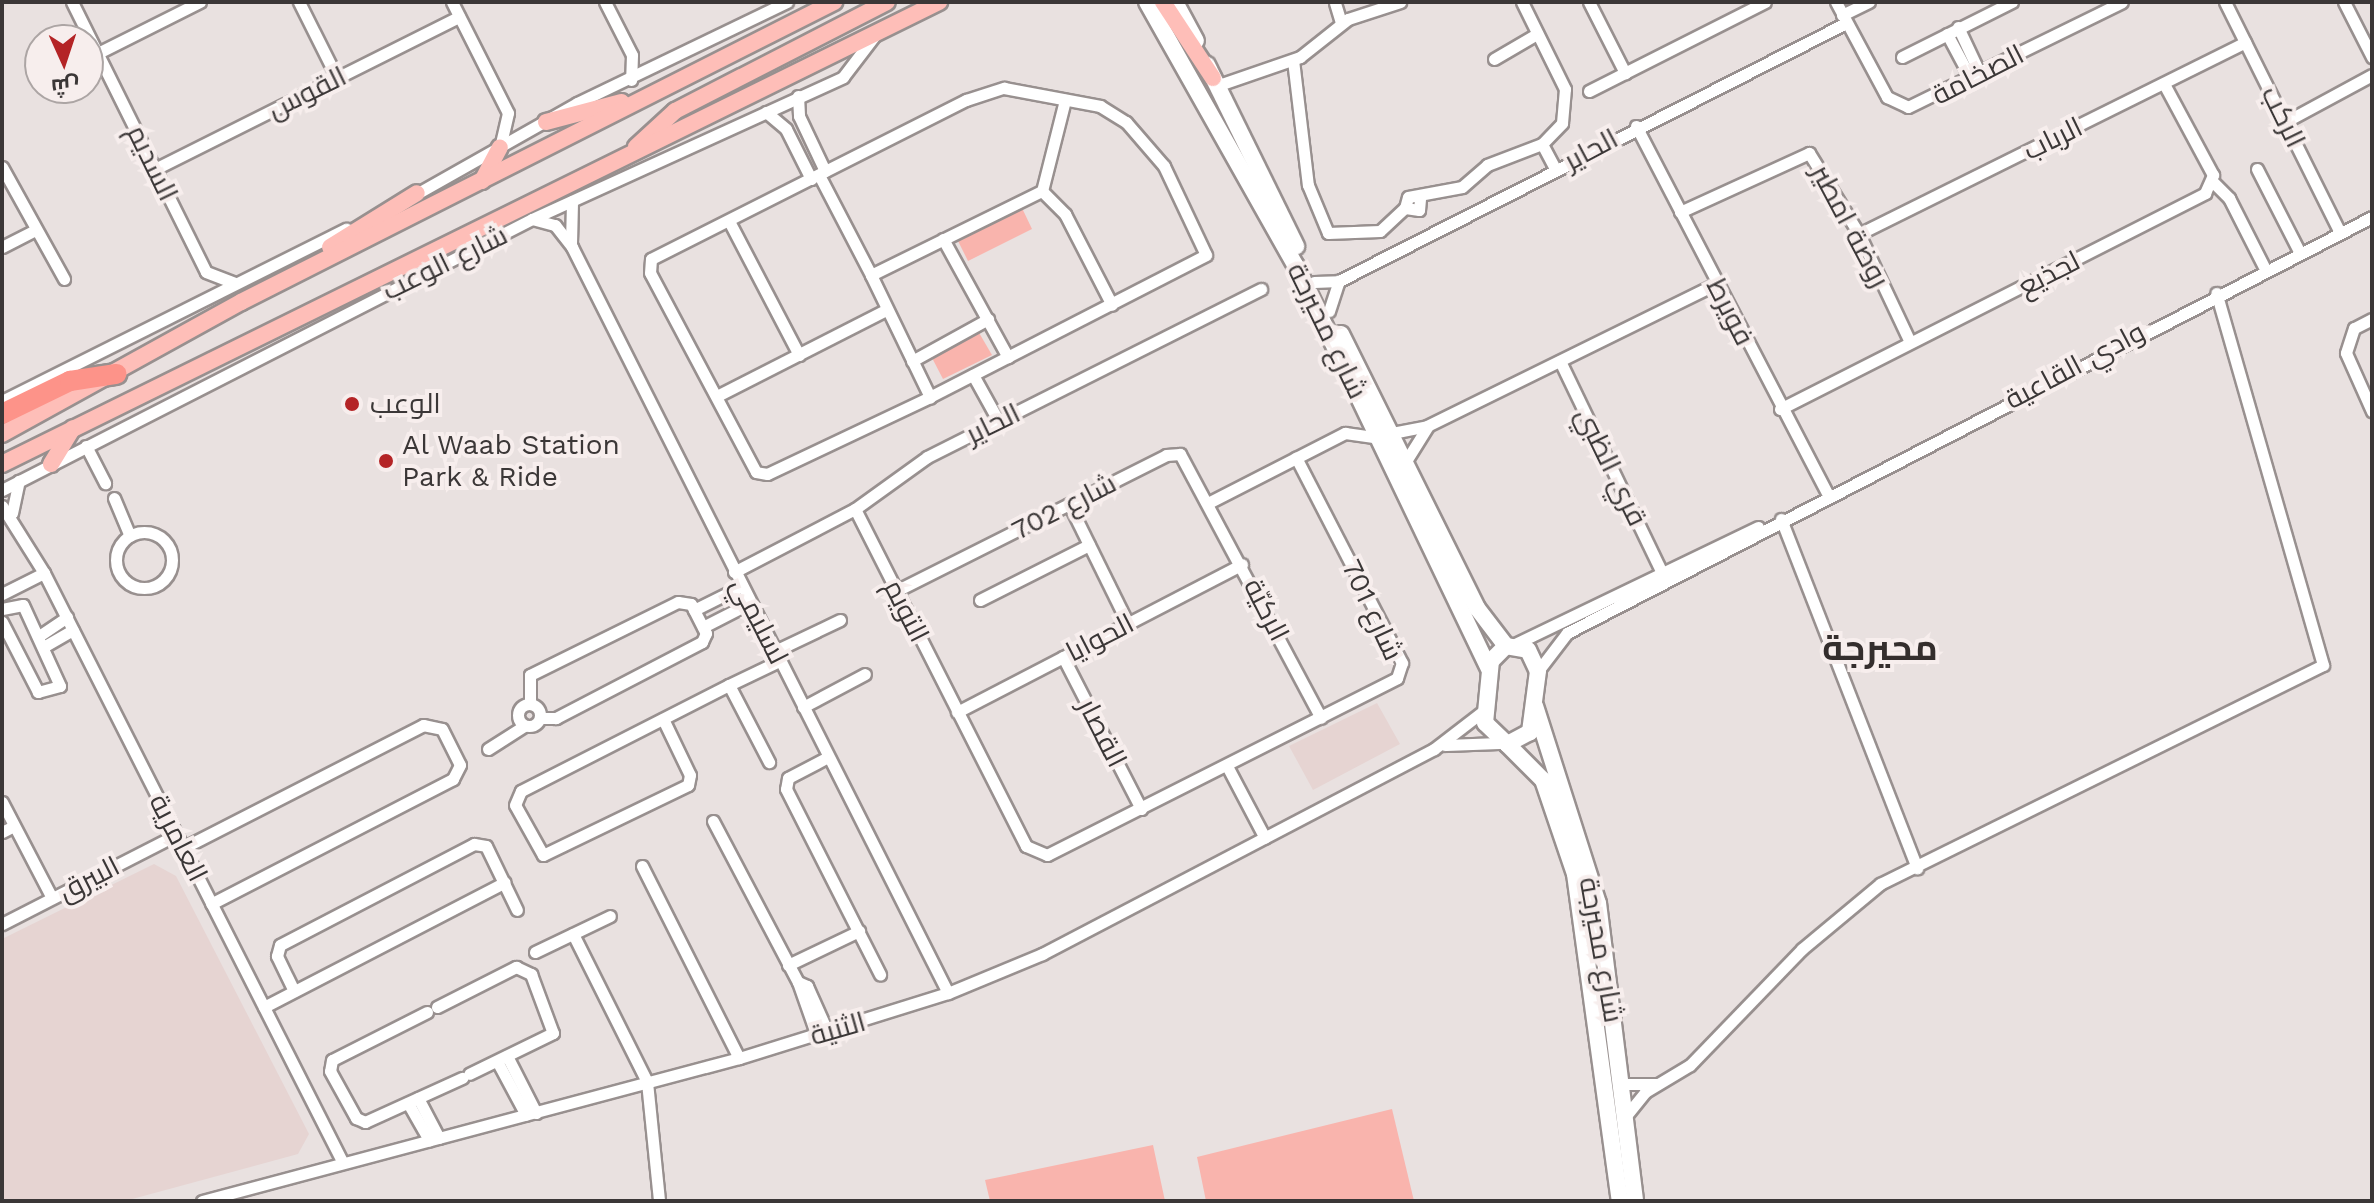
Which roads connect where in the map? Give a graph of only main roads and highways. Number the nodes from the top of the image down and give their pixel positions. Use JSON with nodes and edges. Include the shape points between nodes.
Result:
{"nodes":[{"id":1,"x":834,"y":2,"type":"edge"},
{"id":2,"x":887,"y":2,"type":"edge"},
{"id":3,"x":939,"y":2,"type":"edge"},
{"id":4,"x":1163,"y":2,"type":"edge"},
{"id":5,"x":1215,"y":82,"type":"road end"},
{"id":6,"x":653,"y":93,"type":"junction"},
{"id":7,"x":546,"y":122,"type":"road end"},
{"id":8,"x":500,"y":147,"type":"road end"},
{"id":9,"x":633,"y":151,"type":"junction"},
{"id":10,"x":482,"y":181,"type":"junction"},
{"id":11,"x":417,"y":193,"type":"road end"},
{"id":12,"x":241,"y":302,"type":"junction"},
{"id":13,"x":116,"y":374,"type":"junction"},
{"id":14,"x":2,"y":414,"type":"edge"},
{"id":15,"x":74,"y":426,"type":"junction"},
{"id":16,"x":2,"y":434,"type":"edge"},
{"id":17,"x":2,"y":464,"type":"edge"},
{"id":18,"x":51,"y":464,"type":"road end"}],
"edges":[{"from":1,"to":6,"type":"main road","name":"شارع الوعب"},
{"from":2,"to":9,"type":"main road","via":[[675,111]]},
{"from":3,"to":9,"type":"main road","name":"شارع الوعب"},
{"from":4,"to":5,"type":"main road"},
{"from":6,"to":7,"type":"main road"},
{"from":6,"to":10,"type":"main road","name":"شارع الوعب"},
{"from":8,"to":10,"type":"main road"},
{"from":9,"to":15,"type":"main road","name":"شارع الوعب"},
{"from":10,"to":12,"type":"main road","name":"شارع الوعب"},
{"from":11,"to":12,"type":"main road"},
{"from":12,"to":13,"type":"main road","name":"شارع الوعب"},
{"from":13,"to":14,"type":"highway","via":[[70,381]]},
{"from":13,"to":16,"type":"main road","name":"شارع الوعب"},
{"from":15,"to":17,"type":"main road","name":"شارع الوعب"},
{"from":15,"to":18,"type":"main road"}]}
